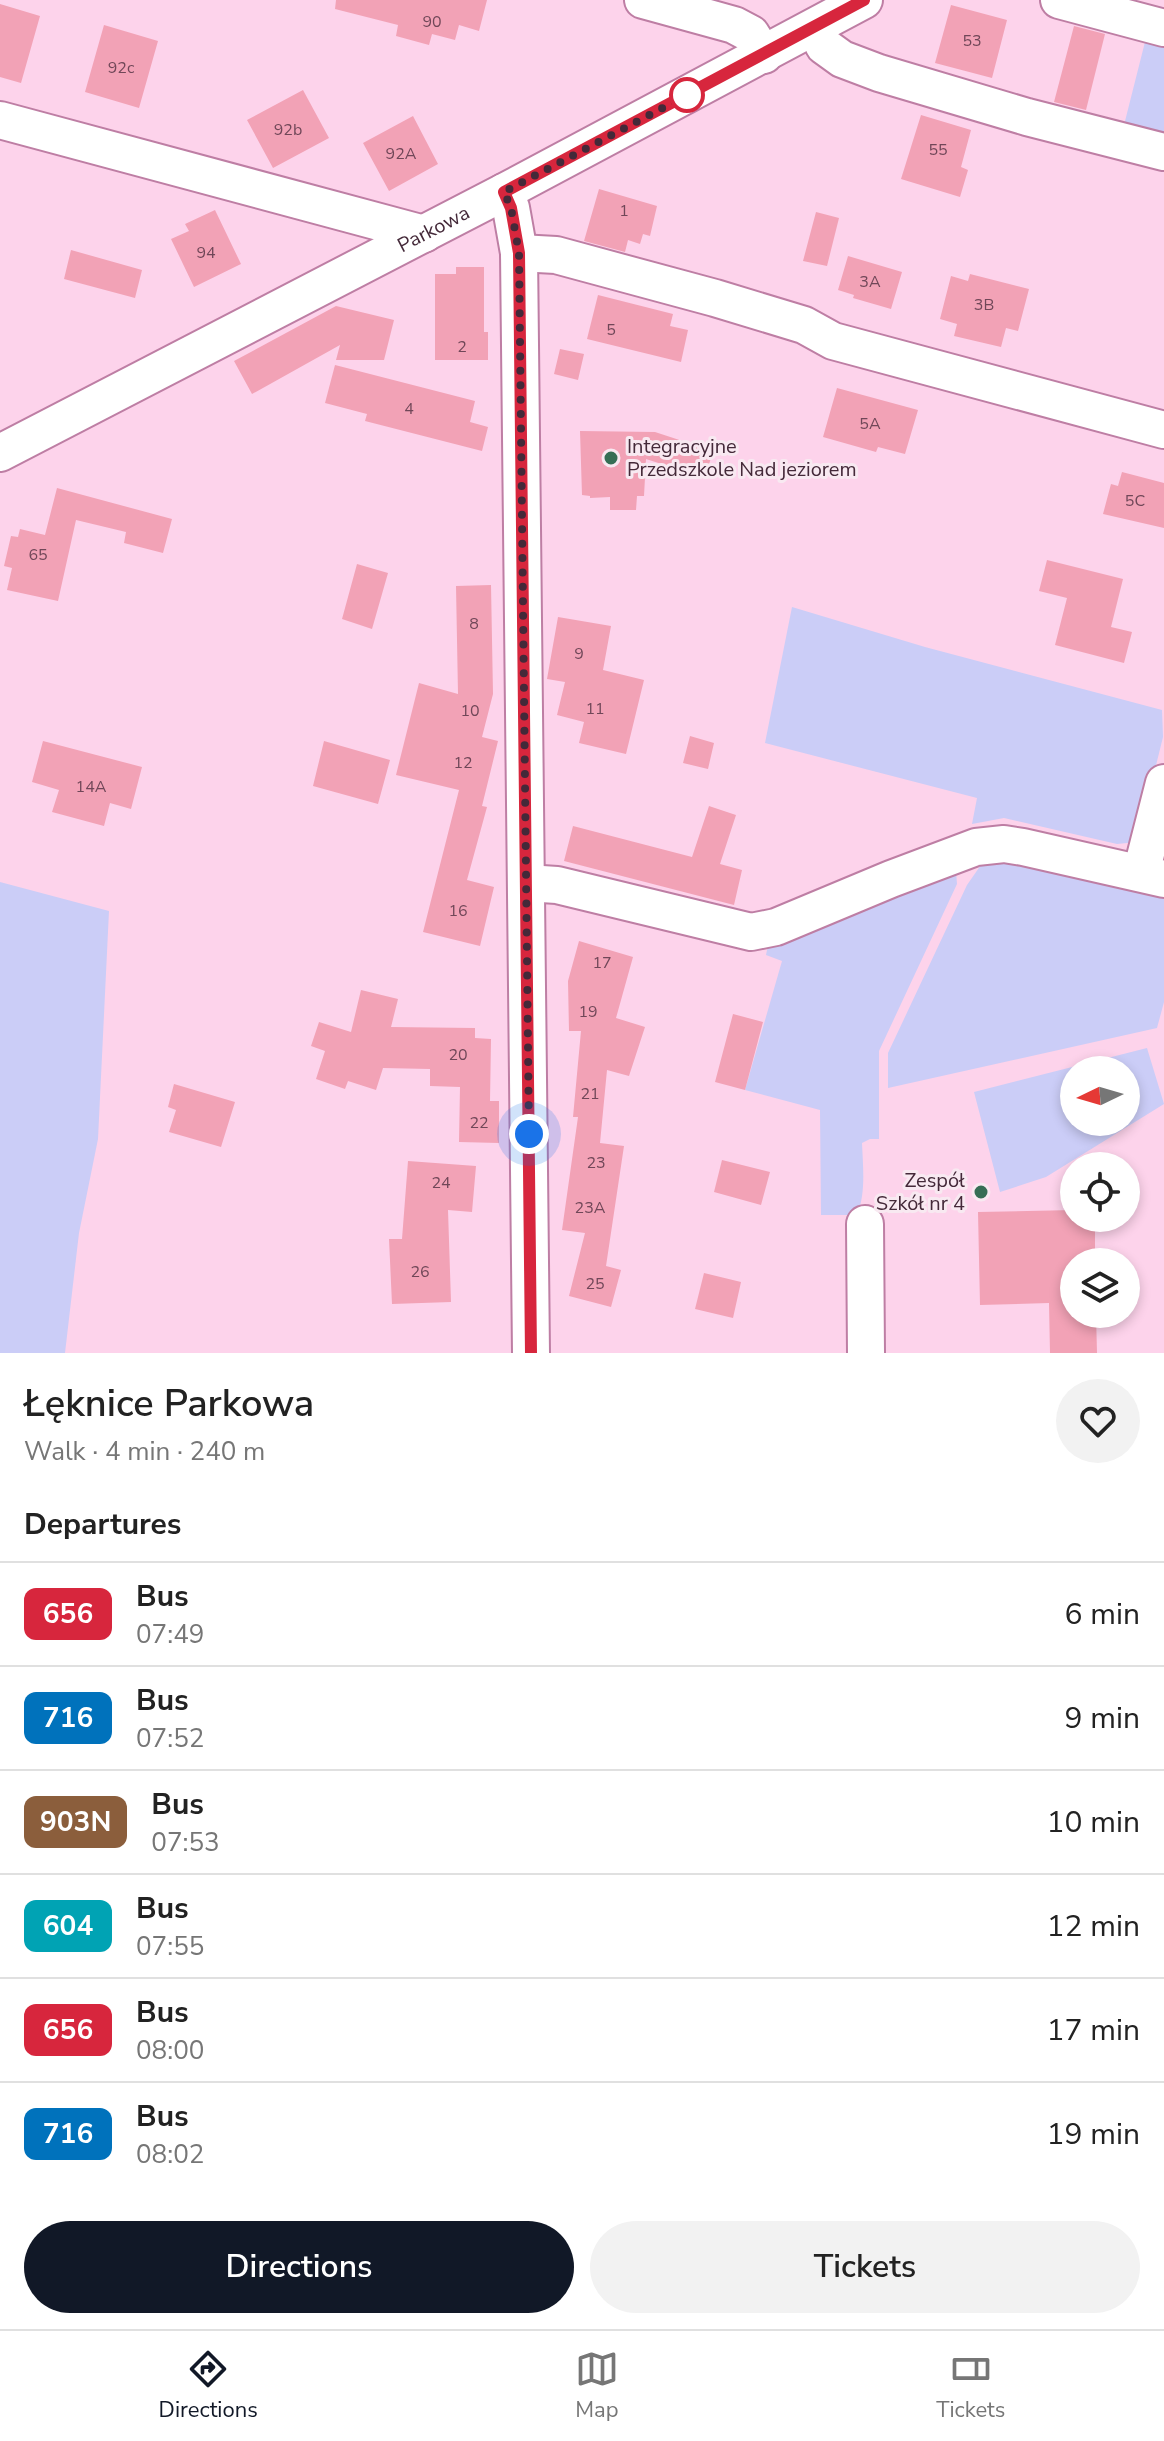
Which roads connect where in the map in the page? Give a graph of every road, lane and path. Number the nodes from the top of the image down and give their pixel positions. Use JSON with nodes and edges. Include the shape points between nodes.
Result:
{"nodes":[{"id":1,"x":643,"y":0,"type":"edge"},
{"id":2,"x":864,"y":0,"type":"edge"},
{"id":3,"x":1059,"y":0,"type":"edge"},
{"id":4,"x":815,"y":27,"type":"junction"},
{"id":5,"x":1164,"y":28,"type":"edge"},
{"id":6,"x":764,"y":55,"type":"junction"},
{"id":7,"x":0,"y":120,"type":"edge"},
{"id":8,"x":1164,"y":152,"type":"edge"},
{"id":9,"x":504,"y":192,"type":"junction"},
{"id":10,"x":424,"y":234,"type":"junction"},
{"id":11,"x":519,"y":253,"type":"junction"},
{"id":12,"x":1164,"y":430,"type":"edge"},
{"id":13,"x":0,"y":453,"type":"edge"},
{"id":14,"x":1164,"y":783,"type":"edge"},
{"id":15,"x":1156,"y":871,"type":"edge"},
{"id":16,"x":526,"y":883,"type":"junction"},
{"id":17,"x":865,"y":1224,"type":"dead end"},
{"id":18,"x":531,"y":1353,"type":"edge"},
{"id":19,"x":866,"y":1353,"type":"edge"}],
"edges":[{"from":1,"to":6,"type":"street","via":[[734,25],[751,34]]},
{"from":2,"to":4,"type":"street","name":"Parkowa"},
{"from":3,"to":5,"type":"street"},
{"from":4,"to":6,"type":"street","name":"Parkowa"},
{"from":4,"to":8,"type":"street","via":[[824,46],[866,68]]},
{"from":6,"to":9,"type":"street","name":"Parkowa"},
{"from":7,"to":10,"type":"street"},
{"from":9,"to":10,"type":"street","name":"Parkowa"},
{"from":9,"to":11,"type":"street"},
{"from":10,"to":13,"type":"street","name":"Parkowa"},
{"from":11,"to":12,"type":"street","via":[[556,255],[636,276],[804,325],[833,341]]},
{"from":11,"to":16,"type":"street"},
{"from":14,"to":15,"type":"street"},
{"from":15,"to":16,"type":"street","via":[[1023,847],[976,847],[776,927],[751,932],[557,885]]},
{"from":16,"to":18,"type":"street"},
{"from":17,"to":19,"type":"street"}]}
